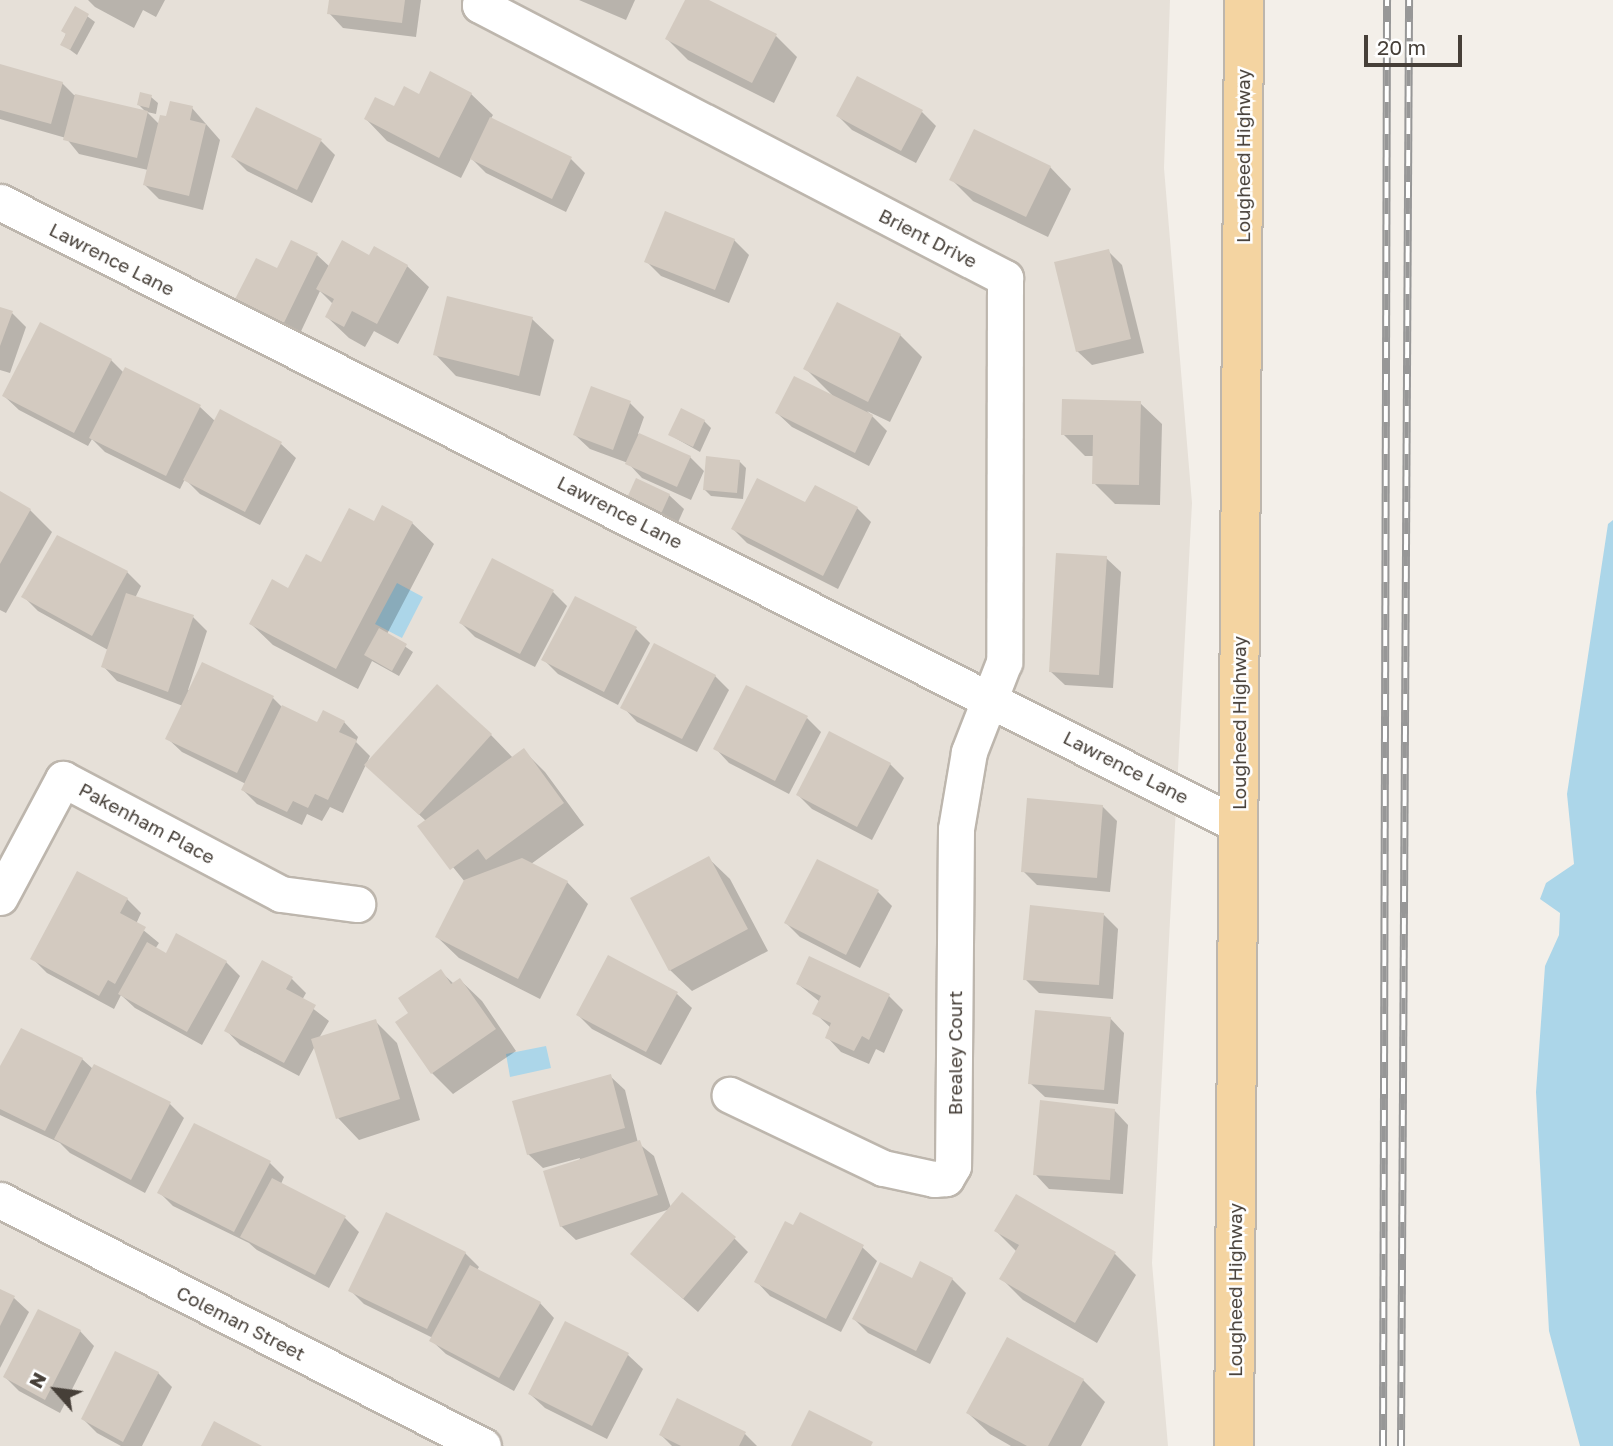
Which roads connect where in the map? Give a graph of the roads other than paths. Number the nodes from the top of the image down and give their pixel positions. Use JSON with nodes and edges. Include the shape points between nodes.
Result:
{"nodes":[{"id":1,"x":481,"y":0,"type":"edge"},
{"id":2,"x":1244,"y":0,"type":"edge"},
{"id":3,"x":0,"y":202,"type":"edge"},
{"id":4,"x":992,"y":699,"type":"junction"},
{"id":5,"x":1238,"y":825,"type":"junction"},
{"id":6,"x":0,"y":897,"type":"edge"},
{"id":7,"x":357,"y":904,"type":"dead end"},
{"id":8,"x":730,"y":1095,"type":"dead end"},
{"id":9,"x":0,"y":1200,"type":"edge"},
{"id":10,"x":483,"y":1446,"type":"edge"},
{"id":11,"x":1234,"y":1446,"type":"edge"}],
"edges":[{"from":1,"to":4,"type":"street","name":"Brient Drive","via":[[480,5],[1005,278],[1004,662]]},
{"from":2,"to":5,"type":"main road","name":"Lougheed Highway"},
{"from":3,"to":4,"type":"street","name":"Lawrence Lane"},
{"from":4,"to":5,"type":"street","name":"Lawrence Lane"},
{"from":4,"to":8,"type":"street","name":"Brealey Court","via":[[969,752],[956,829],[956,1098],[953,1166],[946,1178],[883,1168]]},
{"from":5,"to":11,"type":"main road","name":"Lougheed Highway"},
{"from":6,"to":7,"type":"street","name":"Pakenham Place","via":[[62,779],[281,894]]},
{"from":9,"to":10,"type":"street","name":"Coleman Street"}]}
